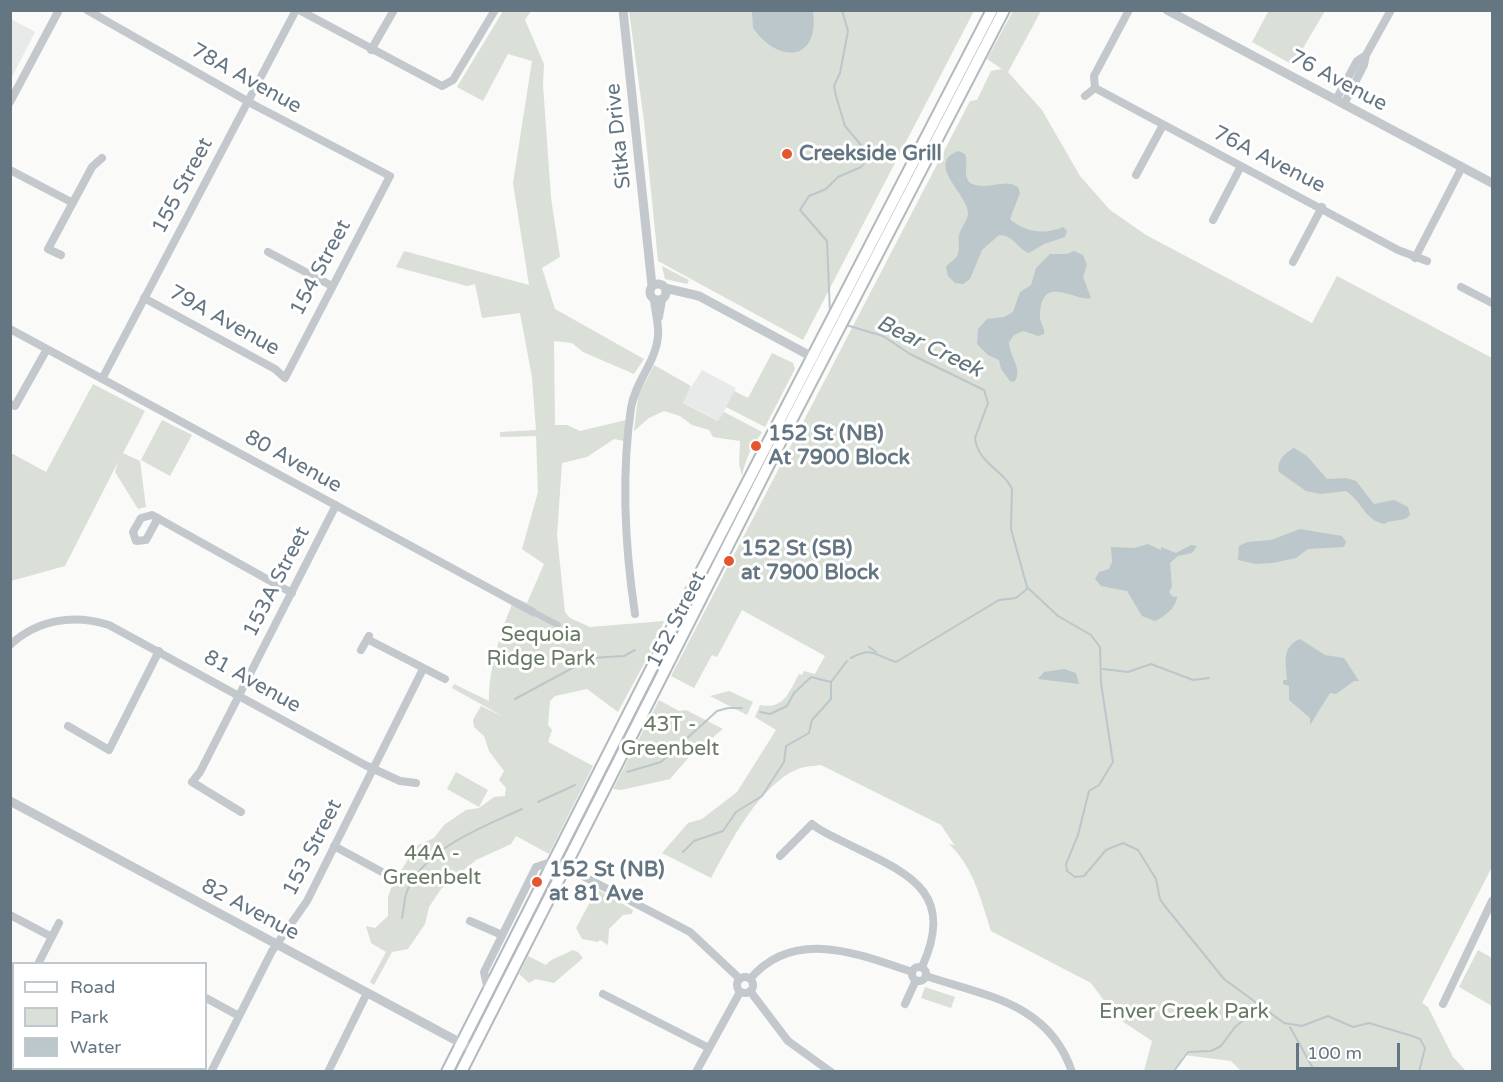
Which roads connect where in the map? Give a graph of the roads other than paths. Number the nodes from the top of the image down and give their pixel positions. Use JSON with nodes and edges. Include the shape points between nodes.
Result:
{"nodes":[{"id":1,"x":59,"y":10,"type":"edge"},
{"id":2,"x":87,"y":10,"type":"edge"},
{"id":3,"x":297,"y":10,"type":"edge"},
{"id":4,"x":394,"y":10,"type":"edge"},
{"id":5,"x":495,"y":10,"type":"edge"},
{"id":6,"x":623,"y":10,"type":"edge"},
{"id":7,"x":992,"y":10,"type":"edge"},
{"id":8,"x":1004,"y":10,"type":"edge"},
{"id":9,"x":1129,"y":10,"type":"edge"},
{"id":10,"x":1167,"y":10,"type":"edge"},
{"id":11,"x":1391,"y":10,"type":"edge"},
{"id":12,"x":371,"y":50,"type":"junction"},
{"id":13,"x":1095,"y":88,"type":"junction"},
{"id":14,"x":1084,"y":96,"type":"dead end"},
{"id":15,"x":10,"y":102,"type":"edge"},
{"id":16,"x":248,"y":102,"type":"junction"},
{"id":17,"x":1340,"y":102,"type":"junction"},
{"id":18,"x":1163,"y":125,"type":"junction"},
{"id":19,"x":102,"y":158,"type":"dead end"},
{"id":20,"x":1241,"y":166,"type":"junction"},
{"id":21,"x":1462,"y":166,"type":"junction"},
{"id":22,"x":10,"y":170,"type":"edge"},
{"id":23,"x":1136,"y":175,"type":"dead end"},
{"id":24,"x":390,"y":176,"type":"joint"},
{"id":25,"x":1492,"y":183,"type":"edge"},
{"id":26,"x":73,"y":203,"type":"junction"},
{"id":27,"x":1322,"y":207,"type":"junction"},
{"id":28,"x":1213,"y":220,"type":"dead end"},
{"id":29,"x":268,"y":252,"type":"dead end"},
{"id":30,"x":61,"y":255,"type":"dead end"},
{"id":31,"x":1415,"y":258,"type":"junction"},
{"id":32,"x":1427,"y":261,"type":"dead end"},
{"id":33,"x":1293,"y":262,"type":"dead end"},
{"id":34,"x":332,"y":286,"type":"junction"},
{"id":35,"x":1461,"y":287,"type":"dead end"},
{"id":36,"x":660,"y":292,"type":"junction"},
{"id":37,"x":144,"y":298,"type":"junction"},
{"id":38,"x":1492,"y":303,"type":"edge"},
{"id":39,"x":10,"y":329,"type":"edge"},
{"id":40,"x":833,"y":331,"type":"junction"},
{"id":41,"x":47,"y":349,"type":"junction"},
{"id":42,"x":812,"y":357,"type":"junction"},
{"id":43,"x":823,"y":362,"type":"junction"},
{"id":44,"x":285,"y":378,"type":"joint"},
{"id":45,"x":102,"y":379,"type":"junction"},
{"id":46,"x":13,"y":405,"type":"edge"},
{"id":47,"x":336,"y":506,"type":"junction"},
{"id":48,"x":158,"y":518,"type":"dead end"},
{"id":49,"x":292,"y":593,"type":"junction"},
{"id":50,"x":533,"y":612,"type":"joint"},
{"id":51,"x":635,"y":614,"type":"dead end"},
{"id":52,"x":558,"y":625,"type":"dead end"},
{"id":53,"x":10,"y":645,"type":"edge"},
{"id":54,"x":361,"y":650,"type":"dead end"},
{"id":55,"x":159,"y":651,"type":"junction"},
{"id":56,"x":423,"y":669,"type":"junction"},
{"id":57,"x":445,"y":679,"type":"dead end"},
{"id":58,"x":239,"y":695,"type":"junction"},
{"id":59,"x":68,"y":726,"type":"dead end"},
{"id":60,"x":372,"y":767,"type":"junction"},
{"id":61,"x":416,"y":783,"type":"dead end"},
{"id":62,"x":10,"y":801,"type":"edge"},
{"id":63,"x":241,"y":812,"type":"dead end"},
{"id":64,"x":334,"y":846,"type":"junction"},
{"id":65,"x":780,"y":856,"type":"dead end"},
{"id":66,"x":554,"y":861,"type":"junction"},
{"id":67,"x":565,"y":865,"type":"junction"},
{"id":68,"x":382,"y":872,"type":"dead end"},
{"id":69,"x":1492,"y":901,"type":"edge"},
{"id":70,"x":10,"y":915,"type":"edge"},
{"id":71,"x":470,"y":921,"type":"dead end"},
{"id":72,"x":59,"y":923,"type":"dead end"},
{"id":73,"x":502,"y":935,"type":"junction"},
{"id":74,"x":52,"y":937,"type":"junction"},
{"id":75,"x":277,"y":945,"type":"junction"},
{"id":76,"x":39,"y":962,"type":"edge"},
{"id":77,"x":922,"y":967,"type":"junction"},
{"id":78,"x":914,"y":976,"type":"junction"},
{"id":79,"x":926,"y":976,"type":"junction"},
{"id":80,"x":740,"y":979,"type":"junction"},
{"id":81,"x":750,"y":979,"type":"junction"},
{"id":82,"x":488,"y":991,"type":"junction"},
{"id":83,"x":750,"y":991,"type":"junction"},
{"id":84,"x":740,"y":992,"type":"junction"},
{"id":85,"x":367,"y":993,"type":"junction"},
{"id":86,"x":603,"y":994,"type":"dead end"},
{"id":87,"x":207,"y":999,"type":"edge"},
{"id":88,"x":906,"y":1004,"type":"dead end"},
{"id":89,"x":1443,"y":1004,"type":"dead end"},
{"id":90,"x":239,"y":1017,"type":"junction"},
{"id":91,"x":461,"y":1044,"type":"junction"},
{"id":92,"x":709,"y":1048,"type":"junction"},
{"id":93,"x":472,"y":1049,"type":"junction"},
{"id":94,"x":211,"y":1071,"type":"edge"},
{"id":95,"x":328,"y":1071,"type":"edge"},
{"id":96,"x":447,"y":1071,"type":"edge"},
{"id":97,"x":461,"y":1071,"type":"edge"},
{"id":98,"x":696,"y":1071,"type":"edge"},
{"id":99,"x":831,"y":1071,"type":"edge"},
{"id":100,"x":1072,"y":1071,"type":"edge"}],
"edges":[{"from":1,"to":15,"type":"street"},
{"from":2,"to":16,"type":"street","name":"78A Avenue"},
{"from":3,"to":12,"type":"street"},
{"from":3,"to":16,"type":"street","name":"155 Street"},
{"from":4,"to":12,"type":"street"},
{"from":5,"to":12,"type":"street","via":[[453,80],[442,86]]},
{"from":6,"to":36,"type":"street","name":"Sitka Drive","via":[[651,257]]},
{"from":7,"to":40,"type":"main road","name":"152 Street","via":[[840,306]]},
{"from":8,"to":40,"type":"main road","name":"152 Street","via":[[848,315]]},
{"from":9,"to":13,"type":"street","via":[[1094,76]]},
{"from":10,"to":17,"type":"street","name":"76 Avenue"},
{"from":11,"to":17,"type":"street"},
{"from":13,"to":14,"type":"street"},
{"from":13,"to":18,"type":"street","name":"76A Avenue"},
{"from":16,"to":24,"type":"street","name":"78A Avenue"},
{"from":16,"to":37,"type":"street","name":"155 Street"},
{"from":17,"to":21,"type":"street","name":"76 Avenue"},
{"from":18,"to":20,"type":"street","name":"76A Avenue"},
{"from":18,"to":23,"type":"street"},
{"from":19,"to":26,"type":"street","via":[[92,167]]},
{"from":20,"to":27,"type":"street","name":"76A Avenue"},
{"from":20,"to":28,"type":"street"},
{"from":21,"to":25,"type":"street","name":"76 Avenue"},
{"from":21,"to":31,"type":"street"},
{"from":22,"to":26,"type":"street"},
{"from":24,"to":34,"type":"street","name":"154 Street"},
{"from":26,"to":30,"type":"street","via":[[48,249]]},
{"from":27,"to":31,"type":"street","name":"76A Avenue"},
{"from":27,"to":33,"type":"street"},
{"from":29,"to":34,"type":"street"},
{"from":31,"to":32,"type":"street","name":"76A Avenue"},
{"from":34,"to":44,"type":"street","name":"154 Street"},
{"from":35,"to":38,"type":"street"},
{"from":36,"to":42,"type":"street","via":[[692,294]]},
{"from":36,"to":51,"type":"street","via":[[657,344],[633,396],[628,442],[626,530]]},
{"from":37,"to":44,"type":"street","name":"79A Avenue"},
{"from":37,"to":45,"type":"street","name":"155 Street"},
{"from":39,"to":41,"type":"street","name":"80 Avenue"},
{"from":40,"to":42,"type":"main road","name":"152 Street"},
{"from":40,"to":43,"type":"main road","name":"152 Street"},
{"from":41,"to":45,"type":"street","name":"80 Avenue"},
{"from":41,"to":46,"type":"street"},
{"from":42,"to":43,"type":"street"},
{"from":42,"to":66,"type":"main road","name":"152 Street"},
{"from":43,"to":67,"type":"main road","name":"152 Street"},
{"from":45,"to":47,"type":"street","name":"80 Avenue"},
{"from":47,"to":49,"type":"street","name":"153A Street"},
{"from":47,"to":50,"type":"street","name":"80 Avenue"},
{"from":48,"to":49,"type":"street"},
{"from":49,"to":58,"type":"street","name":"153A Street"},
{"from":50,"to":52,"type":"street","name":"80 Avenue"},
{"from":53,"to":55,"type":"street","name":"81 Avenue","via":[[38,627],[86,619],[109,625]]},
{"from":54,"to":56,"type":"street","via":[[368,637]]},
{"from":55,"to":58,"type":"street","name":"81 Avenue"},
{"from":55,"to":59,"type":"street","via":[[109,750]]},
{"from":56,"to":57,"type":"street"},
{"from":56,"to":60,"type":"street","name":"153 Street"},
{"from":58,"to":60,"type":"street","name":"81 Avenue"},
{"from":58,"to":63,"type":"street","name":"153A Street","via":[[192,782]]},
{"from":60,"to":61,"type":"street","name":"81 Avenue","via":[[400,781]]},
{"from":60,"to":64,"type":"street","name":"153 Street"},
{"from":62,"to":75,"type":"street","name":"82 Avenue"},
{"from":64,"to":68,"type":"street"},
{"from":64,"to":75,"type":"street","name":"153 Street","via":[[304,907]]},
{"from":65,"to":77,"type":"street","via":[[812,824],[911,878],[927,898],[934,919],[932,941]]},
{"from":66,"to":67,"type":"street"},
{"from":66,"to":73,"type":"street","via":[[536,867]]},
{"from":66,"to":82,"type":"main road","name":"152 Street"},
{"from":67,"to":80,"type":"street","via":[[690,932]]},
{"from":67,"to":93,"type":"main road","name":"152 Street"},
{"from":69,"to":89,"type":"street"},
{"from":70,"to":74,"type":"street"},
{"from":71,"to":73,"type":"street"},
{"from":72,"to":74,"type":"street"},
{"from":73,"to":82,"type":"street","via":[[484,972]]},
{"from":74,"to":76,"type":"street"},
{"from":75,"to":85,"type":"street","name":"82 Avenue"},
{"from":75,"to":90,"type":"street","name":"153 Street"},
{"from":77,"to":78,"type":"street","via":[[916,967]]},
{"from":77,"to":79,"type":"street"},
{"from":78,"to":79,"type":"street","via":[[922,980]]},
{"from":78,"to":81,"type":"street","via":[[850,951],[814,948],[778,958]]},
{"from":78,"to":88,"type":"street"},
{"from":79,"to":100,"type":"street","via":[[1029,1013],[1057,1041]]},
{"from":80,"to":81,"type":"street"},
{"from":80,"to":84,"type":"street"},
{"from":81,"to":83,"type":"street"},
{"from":82,"to":91,"type":"main road","name":"152 Street"},
{"from":83,"to":84,"type":"street"},
{"from":83,"to":99,"type":"street","via":[[788,1041]]},
{"from":84,"to":92,"type":"street"},
{"from":85,"to":91,"type":"street","name":"82 Avenue"},
{"from":85,"to":95,"type":"street"},
{"from":86,"to":92,"type":"street"},
{"from":87,"to":90,"type":"street"},
{"from":90,"to":94,"type":"street","name":"153 Street"},
{"from":91,"to":93,"type":"street","name":"82 Avenue"},
{"from":91,"to":96,"type":"main road","name":"152 Street"},
{"from":92,"to":98,"type":"street"},
{"from":93,"to":97,"type":"main road","name":"152 Street"}]}
